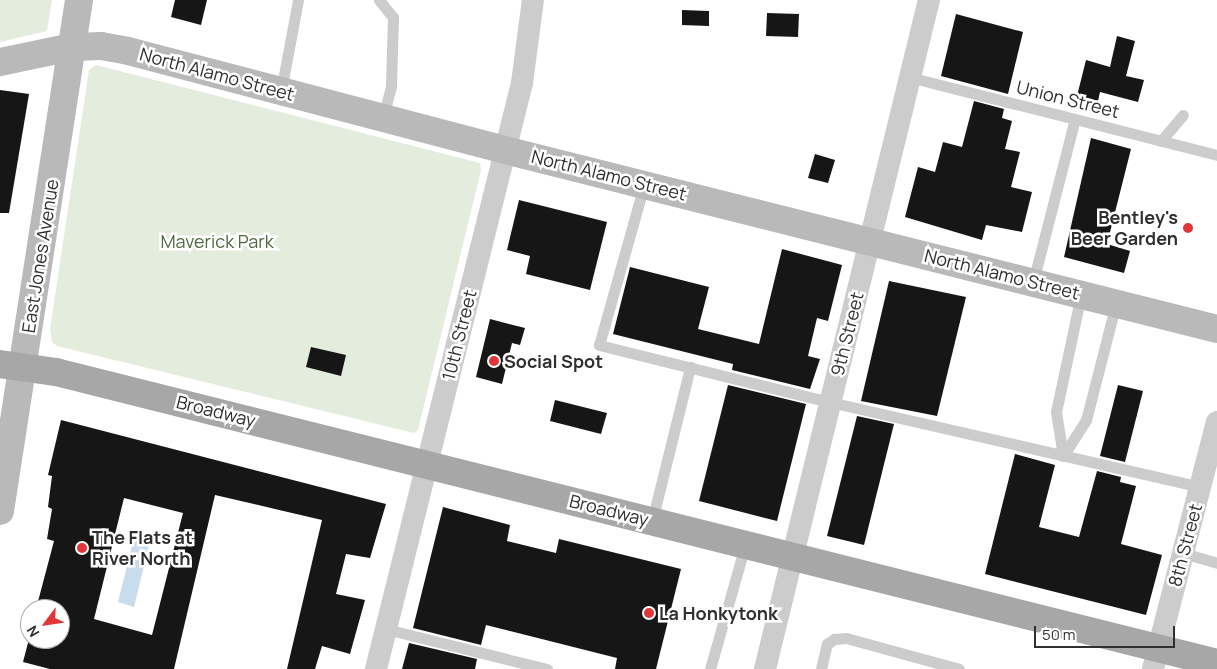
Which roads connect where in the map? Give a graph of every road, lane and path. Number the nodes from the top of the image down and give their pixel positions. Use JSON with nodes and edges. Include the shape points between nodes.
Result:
{"nodes":[{"id":1,"x":79,"y":0,"type":"edge"},
{"id":2,"x":298,"y":0,"type":"edge"},
{"id":3,"x":379,"y":0,"type":"edge"},
{"id":4,"x":532,"y":0,"type":"edge"},
{"id":5,"x":929,"y":0,"type":"edge"},
{"id":6,"x":72,"y":48,"type":"junction"},
{"id":7,"x":0,"y":62,"type":"edge"},
{"id":8,"x":910,"y":77,"type":"junction"},
{"id":9,"x":281,"y":91,"type":"junction"},
{"id":10,"x":1183,"y":115,"type":"dead end"},
{"id":11,"x":383,"y":118,"type":"junction"},
{"id":12,"x":1075,"y":119,"type":"junction"},
{"id":13,"x":1161,"y":141,"type":"junction"},
{"id":14,"x":505,"y":150,"type":"junction"},
{"id":15,"x":1217,"y":155,"type":"edge"},
{"id":16,"x":645,"y":183,"type":"junction"},
{"id":17,"x":870,"y":240,"type":"junction"},
{"id":18,"x":1033,"y":282,"type":"junction"},
{"id":19,"x":1081,"y":294,"type":"junction"},
{"id":20,"x":1116,"y":303,"type":"junction"},
{"id":21,"x":1217,"y":328,"type":"edge"},
{"id":22,"x":11,"y":364,"type":"edge"},
{"id":23,"x":690,"y":367,"type":"junction"},
{"id":24,"x":830,"y":402,"type":"junction"},
{"id":25,"x":1217,"y":422,"type":"edge"},
{"id":26,"x":1064,"y":456,"type":"junction"},
{"id":27,"x":427,"y":463,"type":"junction"},
{"id":28,"x":1200,"y":487,"type":"junction"},
{"id":29,"x":0,"y":511,"type":"edge"},
{"id":30,"x":652,"y":521,"type":"junction"},
{"id":31,"x":745,"y":545,"type":"junction"},
{"id":32,"x":1183,"y":553,"type":"junction"},
{"id":33,"x":792,"y":557,"type":"junction"},
{"id":34,"x":1217,"y":563,"type":"edge"},
{"id":35,"x":386,"y":629,"type":"junction"},
{"id":36,"x":1156,"y":659,"type":"edge"},
{"id":37,"x":1217,"y":663,"type":"edge"},
{"id":38,"x":376,"y":669,"type":"edge"},
{"id":39,"x":547,"y":669,"type":"edge"},
{"id":40,"x":710,"y":669,"type":"edge"},
{"id":41,"x":766,"y":669,"type":"edge"},
{"id":42,"x":821,"y":669,"type":"edge"},
{"id":43,"x":959,"y":669,"type":"edge"}],
"edges":[{"from":1,"to":6,"type":"street","name":"East Jones Avenue"},
{"from":2,"to":9,"type":"lane"},
{"from":3,"to":11,"type":"lane","via":[[393,16],[391,86]]},
{"from":4,"to":14,"type":"street","name":"10th Street","via":[[522,83]]},
{"from":5,"to":8,"type":"street","name":"9th Street"},
{"from":6,"to":7,"type":"street","name":"North Alamo Street"},
{"from":6,"to":9,"type":"street","name":"North Alamo Street","via":[[101,46],[128,51]]},
{"from":6,"to":22,"type":"street","name":"East Jones Avenue"},
{"from":8,"to":12,"type":"lane","name":"Union Street"},
{"from":8,"to":17,"type":"street","name":"9th Street"},
{"from":9,"to":11,"type":"street","name":"North Alamo Street"},
{"from":10,"to":13,"type":"lane"},
{"from":11,"to":14,"type":"street","name":"North Alamo Street"},
{"from":12,"to":13,"type":"lane","name":"Union Street"},
{"from":12,"to":18,"type":"lane"},
{"from":13,"to":15,"type":"lane","name":"Union Street"},
{"from":14,"to":16,"type":"street","name":"North Alamo Street"},
{"from":14,"to":27,"type":"street","name":"10th Street"},
{"from":16,"to":17,"type":"street","name":"North Alamo Street"},
{"from":16,"to":23,"type":"lane","via":[[599,345]]},
{"from":17,"to":18,"type":"street","name":"North Alamo Street"},
{"from":17,"to":24,"type":"street","name":"9th Street"},
{"from":18,"to":19,"type":"street","name":"North Alamo Street"},
{"from":19,"to":20,"type":"street","name":"North Alamo Street"},
{"from":19,"to":26,"type":"lane","via":[[1056,412]]},
{"from":20,"to":21,"type":"street","name":"North Alamo Street"},
{"from":20,"to":26,"type":"lane","via":[[1086,420]]},
{"from":22,"to":27,"type":"main road","name":"Broadway"},
{"from":22,"to":29,"type":"street","name":"East Jones Avenue"},
{"from":23,"to":24,"type":"lane"},
{"from":23,"to":30,"type":"lane"},
{"from":24,"to":26,"type":"lane"},
{"from":24,"to":33,"type":"street","name":"9th Street"},
{"from":25,"to":28,"type":"street","name":"8th Street"},
{"from":26,"to":28,"type":"lane"},
{"from":27,"to":30,"type":"main road","name":"Broadway"},
{"from":27,"to":35,"type":"street","name":"10th Street"},
{"from":28,"to":32,"type":"street","name":"8th Street"},
{"from":30,"to":31,"type":"main road","name":"Broadway"},
{"from":31,"to":33,"type":"main road","name":"Broadway"},
{"from":31,"to":40,"type":"lane"},
{"from":32,"to":34,"type":"lane"},
{"from":32,"to":36,"type":"street","name":"8th Street"},
{"from":33,"to":36,"type":"main road","name":"Broadway"},
{"from":33,"to":41,"type":"street","name":"9th Street"},
{"from":35,"to":38,"type":"street","name":"10th Street"},
{"from":35,"to":39,"type":"lane"},
{"from":36,"to":37,"type":"main road","name":"Broadway"},
{"from":42,"to":43,"type":"lane","via":[[827,644],[834,639],[846,638]]}]}
